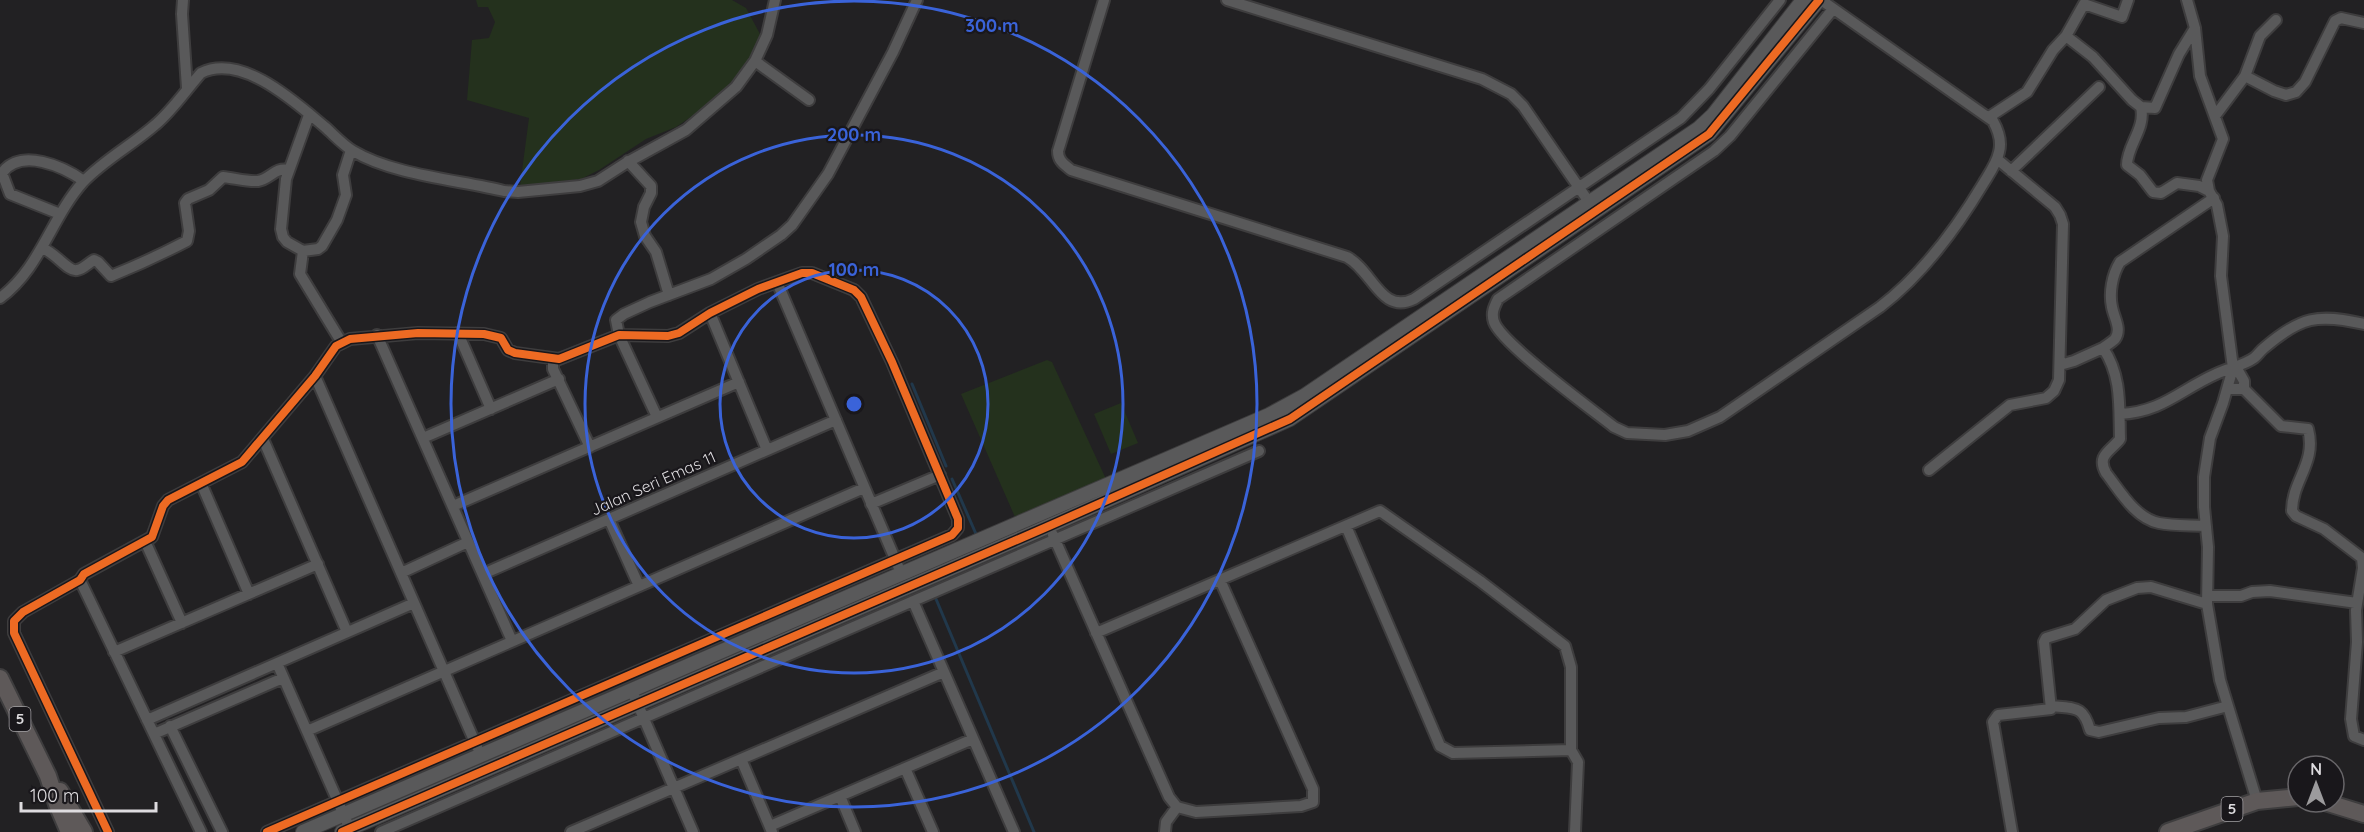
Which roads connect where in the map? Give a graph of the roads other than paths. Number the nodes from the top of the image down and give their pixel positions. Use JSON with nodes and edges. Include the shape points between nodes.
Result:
{"nodes":[{"id":1,"x":183,"y":0,"type":"edge"},
{"id":2,"x":775,"y":0,"type":"edge"},
{"id":3,"x":916,"y":0,"type":"edge"},
{"id":4,"x":1104,"y":0,"type":"edge"},
{"id":5,"x":1227,"y":0,"type":"edge"},
{"id":6,"x":1780,"y":0,"type":"edge"},
{"id":7,"x":1803,"y":0,"type":"edge"},
{"id":8,"x":1820,"y":0,"type":"edge"},
{"id":9,"x":2128,"y":0,"type":"edge"},
{"id":10,"x":2187,"y":0,"type":"edge"},
{"id":11,"x":1833,"y":9,"type":"junction"},
{"id":12,"x":2276,"y":20,"type":"dead end"},
{"id":13,"x":2364,"y":23,"type":"edge"},
{"id":14,"x":2195,"y":28,"type":"junction"},
{"id":15,"x":2066,"y":36,"type":"junction"},
{"id":16,"x":755,"y":61,"type":"junction"},
{"id":17,"x":2245,"y":76,"type":"junction"},
{"id":18,"x":2099,"y":87,"type":"dead end"},
{"id":19,"x":187,"y":88,"type":"junction"},
{"id":20,"x":810,"y":100,"type":"dead end"},
{"id":21,"x":2141,"y":107,"type":"junction"},
{"id":22,"x":309,"y":115,"type":"junction"},
{"id":23,"x":2216,"y":116,"type":"junction"},
{"id":24,"x":1989,"y":117,"type":"junction"},
{"id":25,"x":351,"y":150,"type":"junction"},
{"id":26,"x":1997,"y":159,"type":"junction"},
{"id":27,"x":628,"y":161,"type":"junction"},
{"id":28,"x":289,"y":170,"type":"junction"},
{"id":29,"x":2011,"y":171,"type":"junction"},
{"id":30,"x":1,"y":173,"type":"edge"},
{"id":31,"x":84,"y":181,"type":"junction"},
{"id":32,"x":1579,"y":187,"type":"junction"},
{"id":33,"x":2212,"y":194,"type":"junction"},
{"id":34,"x":1592,"y":207,"type":"junction"},
{"id":35,"x":60,"y":214,"type":"junction"},
{"id":36,"x":42,"y":248,"type":"junction"},
{"id":37,"x":303,"y":251,"type":"junction"},
{"id":38,"x":777,"y":282,"type":"junction"},
{"id":39,"x":669,"y":295,"type":"junction"},
{"id":40,"x":0,"y":298,"type":"edge"},
{"id":41,"x":710,"y":313,"type":"junction"},
{"id":42,"x":2364,"y":324,"type":"edge"},
{"id":43,"x":458,"y":333,"type":"junction"},
{"id":44,"x":619,"y":334,"type":"junction"},
{"id":45,"x":377,"y":335,"type":"junction"},
{"id":46,"x":342,"y":343,"type":"junction"},
{"id":47,"x":2103,"y":348,"type":"junction"},
{"id":48,"x":553,"y":359,"type":"junction"},
{"id":49,"x":2060,"y":364,"type":"junction"},
{"id":50,"x":2234,"y":368,"type":"junction"},
{"id":51,"x":315,"y":375,"type":"junction"},
{"id":52,"x":558,"y":379,"type":"junction"},
{"id":53,"x":739,"y":382,"type":"junction"},
{"id":54,"x":2227,"y":389,"type":"junction"},
{"id":55,"x":2244,"y":389,"type":"junction"},
{"id":56,"x":491,"y":409,"type":"junction"},
{"id":57,"x":2120,"y":414,"type":"junction"},
{"id":58,"x":657,"y":417,"type":"junction"},
{"id":59,"x":836,"y":420,"type":"junction"},
{"id":60,"x":423,"y":438,"type":"junction"},
{"id":61,"x":263,"y":439,"type":"junction"},
{"id":62,"x":590,"y":447,"type":"junction"},
{"id":63,"x":767,"y":450,"type":"junction"},
{"id":64,"x":1259,"y":451,"type":"dead end"},
{"id":65,"x":1929,"y":470,"type":"dead end"},
{"id":66,"x":940,"y":475,"type":"junction"},
{"id":67,"x":201,"y":483,"type":"junction"},
{"id":68,"x":864,"y":488,"type":"junction"},
{"id":69,"x":872,"y":504,"type":"junction"},
{"id":70,"x":453,"y":506,"type":"junction"},
{"id":71,"x":1043,"y":513,"type":"junction"},
{"id":72,"x":609,"y":519,"type":"junction"},
{"id":73,"x":1346,"y":525,"type":"junction"},
{"id":74,"x":1049,"y":526,"type":"junction"},
{"id":75,"x":2206,"y":526,"type":"junction"},
{"id":76,"x":1055,"y":540,"type":"junction"},
{"id":77,"x":145,"y":541,"type":"junction"},
{"id":78,"x":468,"y":542,"type":"junction"},
{"id":79,"x":895,"y":560,"type":"junction"},
{"id":80,"x":318,"y":564,"type":"junction"},
{"id":81,"x":401,"y":573,"type":"junction"},
{"id":82,"x":483,"y":574,"type":"junction"},
{"id":83,"x":901,"y":574,"type":"junction"},
{"id":84,"x":80,"y":580,"type":"junction"},
{"id":85,"x":1220,"y":580,"type":"junction"},
{"id":86,"x":639,"y":586,"type":"junction"},
{"id":87,"x":907,"y":587,"type":"junction"},
{"id":88,"x":249,"y":594,"type":"junction"},
{"id":89,"x":2208,"y":600,"type":"junction"},
{"id":90,"x":913,"y":601,"type":"junction"},
{"id":91,"x":414,"y":603,"type":"junction"},
{"id":92,"x":2357,"y":603,"type":"junction"},
{"id":93,"x":182,"y":623,"type":"junction"},
{"id":94,"x":2361,"y":630,"type":"edge"},
{"id":95,"x":347,"y":632,"type":"junction"},
{"id":96,"x":1096,"y":633,"type":"junction"},
{"id":97,"x":512,"y":641,"type":"junction"},
{"id":98,"x":114,"y":652,"type":"junction"},
{"id":99,"x":277,"y":663,"type":"junction"},
{"id":100,"x":444,"y":671,"type":"junction"},
{"id":101,"x":944,"y":672,"type":"junction"},
{"id":102,"x":283,"y":678,"type":"junction"},
{"id":103,"x":2,"y":684,"type":"edge"},
{"id":104,"x":635,"y":697,"type":"junction"},
{"id":105,"x":2229,"y":705,"type":"junction"},
{"id":106,"x":2052,"y":706,"type":"junction"},
{"id":107,"x":643,"y":717,"type":"junction"},
{"id":108,"x":147,"y":720,"type":"junction"},
{"id":109,"x":170,"y":726,"type":"junction"},
{"id":110,"x":307,"y":731,"type":"junction"},
{"id":111,"x":154,"y":734,"type":"junction"},
{"id":112,"x":973,"y":739,"type":"junction"},
{"id":113,"x":2364,"y":740,"type":"edge"},
{"id":114,"x":475,"y":742,"type":"junction"},
{"id":115,"x":1571,"y":750,"type":"junction"},
{"id":116,"x":481,"y":756,"type":"junction"},
{"id":117,"x":741,"y":759,"type":"junction"},
{"id":118,"x":905,"y":768,"type":"junction"},
{"id":119,"x":674,"y":787,"type":"junction"},
{"id":120,"x":840,"y":796,"type":"junction"},
{"id":121,"x":2286,"y":798,"type":"edge"},
{"id":122,"x":338,"y":801,"type":"junction"},
{"id":123,"x":2258,"y":801,"type":"junction"},
{"id":124,"x":2346,"y":801,"type":"edge"},
{"id":125,"x":62,"y":802,"type":"junction"},
{"id":126,"x":2364,"y":806,"type":"edge"},
{"id":127,"x":1177,"y":807,"type":"junction"},
{"id":128,"x":2346,"y":808,"type":"edge"},
{"id":129,"x":344,"y":814,"type":"junction"},
{"id":130,"x":2364,"y":814,"type":"edge"},
{"id":131,"x":771,"y":829,"type":"edge"},
{"id":132,"x":346,"y":830,"type":"edge"},
{"id":133,"x":64,"y":832,"type":"edge"},
{"id":134,"x":69,"y":832,"type":"edge"},
{"id":135,"x":84,"y":832,"type":"edge"},
{"id":136,"x":94,"y":832,"type":"edge"},
{"id":137,"x":108,"y":832,"type":"edge"},
{"id":138,"x":201,"y":832,"type":"edge"},
{"id":139,"x":222,"y":832,"type":"edge"},
{"id":140,"x":267,"y":832,"type":"edge"},
{"id":141,"x":303,"y":832,"type":"edge"},
{"id":142,"x":381,"y":832,"type":"edge"},
{"id":143,"x":571,"y":832,"type":"edge"},
{"id":144,"x":693,"y":832,"type":"edge"},
{"id":145,"x":855,"y":832,"type":"edge"},
{"id":146,"x":933,"y":832,"type":"edge"},
{"id":147,"x":1014,"y":832,"type":"edge"},
{"id":148,"x":1165,"y":832,"type":"edge"},
{"id":149,"x":1575,"y":832,"type":"edge"},
{"id":150,"x":2012,"y":832,"type":"edge"},
{"id":151,"x":2168,"y":832,"type":"edge"}],
"edges":[{"from":1,"to":19,"type":"street"},
{"from":2,"to":16,"type":"street","via":[[767,35]]},
{"from":3,"to":39,"type":"street","via":[[828,174],[792,225],[711,279]]},
{"from":4,"to":32,"type":"street","via":[[1058,151],[1062,163],[1071,170],[1347,257],[1364,270],[1382,294],[1398,304],[1414,299]]},
{"from":5,"to":32,"type":"street","via":[[1489,82],[1523,106]]},
{"from":6,"to":32,"type":"street","via":[[1693,107]]},
{"from":7,"to":34,"type":"street","via":[[1713,115]]},
{"from":8,"to":11,"type":"street"},
{"from":8,"to":34,"type":"street","via":[[1709,134]]},
{"from":9,"to":15,"type":"street","via":[[2122,17],[2084,4]]},
{"from":10,"to":14,"type":"street"},
{"from":11,"to":24,"type":"street"},
{"from":11,"to":26,"type":"street","via":[[1714,151],[1498,299],[1493,319],[1512,345],[1614,427],[1640,435],[1688,431],[1720,417],[1902,291],[1937,250]]},
{"from":12,"to":17,"type":"street","via":[[2260,36]]},
{"from":13,"to":17,"type":"street","via":[[2341,18],[2336,21],[2296,92],[2274,91]]},
{"from":14,"to":21,"type":"street","via":[[2155,108]]},
{"from":14,"to":23,"type":"street","via":[[2200,76]]},
{"from":15,"to":21,"type":"street"},
{"from":15,"to":24,"type":"street","via":[[2027,92]]},
{"from":16,"to":20,"type":"street"},
{"from":16,"to":27,"type":"street","via":[[736,87],[686,130]]},
{"from":17,"to":23,"type":"street"},
{"from":18,"to":29,"type":"street"},
{"from":19,"to":22,"type":"street","via":[[201,73],[221,67],[250,74]]},
{"from":19,"to":31,"type":"street","via":[[158,123]]},
{"from":21,"to":33,"type":"street","via":[[2141,125],[2127,165],[2153,192],[2161,193],[2177,183],[2199,186]]},
{"from":22,"to":25,"type":"street"},
{"from":22,"to":28,"type":"street"},
{"from":23,"to":33,"type":"street","via":[[2223,139],[2208,175]]},
{"from":24,"to":26,"type":"street","via":[[2000,139]]},
{"from":25,"to":27,"type":"street","via":[[425,175],[518,192],[598,181]]},
{"from":25,"to":37,"type":"street","via":[[343,175],[346,195],[337,220],[322,246]]},
{"from":26,"to":29,"type":"street"},
{"from":27,"to":39,"type":"street","via":[[651,186],[641,222],[656,252]]},
{"from":28,"to":36,"type":"street","via":[[278,169],[256,181],[223,177],[209,190],[184,203],[187,241],[125,272],[111,276],[94,260],[82,269],[69,270],[60,258]]},
{"from":28,"to":37,"type":"street","via":[[281,229],[283,237]]},
{"from":29,"to":49,"type":"street","via":[[2055,207],[2063,224]]},
{"from":30,"to":31,"type":"street","via":[[21,161],[36,161],[67,169]]},
{"from":30,"to":35,"type":"street","via":[[10,194]]},
{"from":31,"to":35,"type":"street"},
{"from":32,"to":34,"type":"street"},
{"from":33,"to":47,"type":"street","via":[[2120,262],[2111,291],[2118,328],[2115,339]]},
{"from":33,"to":50,"type":"street","via":[[2223,236],[2221,276]]},
{"from":34,"to":71,"type":"street","via":[[1287,406]]},
{"from":34,"to":74,"type":"street","via":[[1290,419]]},
{"from":35,"to":36,"type":"street"},
{"from":36,"to":40,"type":"street"},
{"from":37,"to":46,"type":"street","via":[[300,274]]},
{"from":38,"to":41,"type":"street"},
{"from":38,"to":59,"type":"street"},
{"from":38,"to":66,"type":"street","via":[[812,273],[854,290],[861,297]]},
{"from":39,"to":44,"type":"street","via":[[616,320]]},
{"from":41,"to":44,"type":"street","via":[[668,336]]},
{"from":41,"to":53,"type":"street"},
{"from":42,"to":50,"type":"street","via":[[2336,317],[2309,319]]},
{"from":43,"to":45,"type":"street"},
{"from":43,"to":48,"type":"street","via":[[496,335],[515,353]]},
{"from":43,"to":56,"type":"street"},
{"from":44,"to":48,"type":"street","via":[[559,360]]},
{"from":44,"to":58,"type":"street"},
{"from":45,"to":46,"type":"street"},
{"from":45,"to":60,"type":"street"},
{"from":46,"to":51,"type":"street"},
{"from":47,"to":49,"type":"street"},
{"from":47,"to":57,"type":"street","via":[[2116,375]]},
{"from":48,"to":52,"type":"street"},
{"from":49,"to":65,"type":"street","via":[[2059,380],[2046,398],[2010,405]]},
{"from":50,"to":54,"type":"street"},
{"from":50,"to":55,"type":"street","via":[[2244,381]]},
{"from":50,"to":57,"type":"street","via":[[2187,388],[2160,406]]},
{"from":51,"to":61,"type":"street"},
{"from":51,"to":81,"type":"street"},
{"from":52,"to":56,"type":"street"},
{"from":52,"to":62,"type":"street"},
{"from":53,"to":58,"type":"street"},
{"from":53,"to":63,"type":"street"},
{"from":54,"to":55,"type":"street"},
{"from":54,"to":75,"type":"street","via":[[2207,450]]},
{"from":55,"to":92,"type":"street","via":[[2281,426],[2308,429],[2311,451],[2292,511],[2362,558]]},
{"from":56,"to":60,"type":"street"},
{"from":57,"to":75,"type":"street","via":[[2120,439],[2102,456],[2106,473],[2133,507],[2151,521]]},
{"from":58,"to":62,"type":"street"},
{"from":59,"to":63,"type":"street","name":"Jalan Seri Emas 11"},
{"from":59,"to":68,"type":"street"},
{"from":60,"to":70,"type":"street"},
{"from":61,"to":67,"type":"street","via":[[242,462]]},
{"from":61,"to":80,"type":"street"},
{"from":62,"to":70,"type":"street"},
{"from":63,"to":72,"type":"street","name":"Jalan Seri Emas 11"},
{"from":64,"to":76,"type":"street"},
{"from":66,"to":69,"type":"street"},
{"from":66,"to":79,"type":"street","via":[[958,528],[952,535]]},
{"from":67,"to":77,"type":"street","via":[[168,500],[152,537]]},
{"from":67,"to":88,"type":"street"},
{"from":68,"to":69,"type":"street"},
{"from":68,"to":86,"type":"street"},
{"from":69,"to":79,"type":"street"},
{"from":70,"to":78,"type":"street"},
{"from":71,"to":74,"type":"street"},
{"from":71,"to":83,"type":"street"},
{"from":72,"to":82,"type":"street","name":"Jalan Seri Emas 11"},
{"from":72,"to":86,"type":"street"},
{"from":73,"to":85,"type":"street"},
{"from":73,"to":115,"type":"street","via":[[1380,511],[1559,639],[1571,667]]},
{"from":73,"to":115,"type":"street","via":[[1440,746],[1453,753]]},
{"from":74,"to":76,"type":"street"},
{"from":74,"to":87,"type":"street"},
{"from":75,"to":89,"type":"street"},
{"from":76,"to":90,"type":"street"},
{"from":76,"to":96,"type":"street"},
{"from":77,"to":84,"type":"street","via":[[84,574]]},
{"from":77,"to":93,"type":"street"},
{"from":78,"to":81,"type":"street"},
{"from":78,"to":82,"type":"street"},
{"from":79,"to":83,"type":"street"},
{"from":79,"to":114,"type":"street"},
{"from":80,"to":88,"type":"street"},
{"from":80,"to":95,"type":"street"},
{"from":81,"to":91,"type":"street"},
{"from":82,"to":97,"type":"street"},
{"from":83,"to":87,"type":"street"},
{"from":83,"to":104,"type":"street"},
{"from":84,"to":98,"type":"street"},
{"from":84,"to":137,"type":"street","via":[[23,612],[12,628]]},
{"from":85,"to":96,"type":"street"},
{"from":85,"to":127,"type":"street","via":[[1313,789],[1313,802],[1196,812]]},
{"from":86,"to":97,"type":"street"},
{"from":87,"to":104,"type":"street"},
{"from":88,"to":93,"type":"street"},
{"from":89,"to":92,"type":"street","via":[[2270,591]]},
{"from":89,"to":105,"type":"street","via":[[2220,680]]},
{"from":89,"to":106,"type":"street","via":[[2151,586],[2137,588],[2106,600],[2075,628],[2046,638]]},
{"from":90,"to":101,"type":"street"},
{"from":90,"to":107,"type":"street"},
{"from":91,"to":95,"type":"street"},
{"from":91,"to":100,"type":"street"},
{"from":92,"to":94,"type":"street"},
{"from":93,"to":98,"type":"street"},
{"from":94,"to":113,"type":"street","via":[[2351,719],[2354,736]]},
{"from":95,"to":99,"type":"street"},
{"from":96,"to":127,"type":"street","via":[[1169,797]]},
{"from":97,"to":100,"type":"street"},
{"from":98,"to":108,"type":"street"},
{"from":99,"to":102,"type":"street"},
{"from":99,"to":108,"type":"street"},
{"from":100,"to":110,"type":"street"},
{"from":100,"to":114,"type":"street"},
{"from":101,"to":112,"type":"street"},
{"from":101,"to":117,"type":"street"},
{"from":102,"to":109,"type":"street"},
{"from":102,"to":110,"type":"street"},
{"from":103,"to":125,"type":"main road","number":"5"},
{"from":104,"to":107,"type":"street"},
{"from":104,"to":116,"type":"street"},
{"from":104,"to":132,"type":"street"},
{"from":105,"to":106,"type":"street","via":[[2186,717],[2158,718],[2099,732],[2090,730],[2078,709]]},
{"from":105,"to":123,"type":"street"},
{"from":106,"to":150,"type":"street","via":[[1998,716],[1994,722]]},
{"from":107,"to":119,"type":"street"},
{"from":107,"to":142,"type":"street"},
{"from":108,"to":111,"type":"street"},
{"from":109,"to":111,"type":"street"},
{"from":109,"to":139,"type":"street"},
{"from":110,"to":122,"type":"street"},
{"from":111,"to":138,"type":"street"},
{"from":112,"to":118,"type":"street"},
{"from":112,"to":147,"type":"street"},
{"from":114,"to":116,"type":"street"},
{"from":114,"to":122,"type":"street"},
{"from":115,"to":149,"type":"street","via":[[1578,762]]},
{"from":116,"to":129,"type":"street"},
{"from":117,"to":119,"type":"street"},
{"from":117,"to":131,"type":"street"},
{"from":118,"to":120,"type":"street"},
{"from":118,"to":146,"type":"street"},
{"from":119,"to":143,"type":"street"},
{"from":119,"to":144,"type":"street"},
{"from":120,"to":131,"type":"street"},
{"from":120,"to":145,"type":"street"},
{"from":121,"to":123,"type":"main road","number":"5"},
{"from":122,"to":129,"type":"street"},
{"from":122,"to":140,"type":"street"},
{"from":123,"to":151,"type":"main road","number":"5"},
{"from":124,"to":126,"type":"main road"},
{"from":125,"to":133,"type":"main road"},
{"from":125,"to":134,"type":"main road","number":"5"},
{"from":125,"to":135,"type":"main road","number":"5"},
{"from":125,"to":136,"type":"main road","via":[[84,816]]},
{"from":127,"to":148,"type":"street","via":[[1166,822]]},
{"from":128,"to":130,"type":"main road"},
{"from":129,"to":132,"type":"street"},
{"from":129,"to":141,"type":"street"}]}
